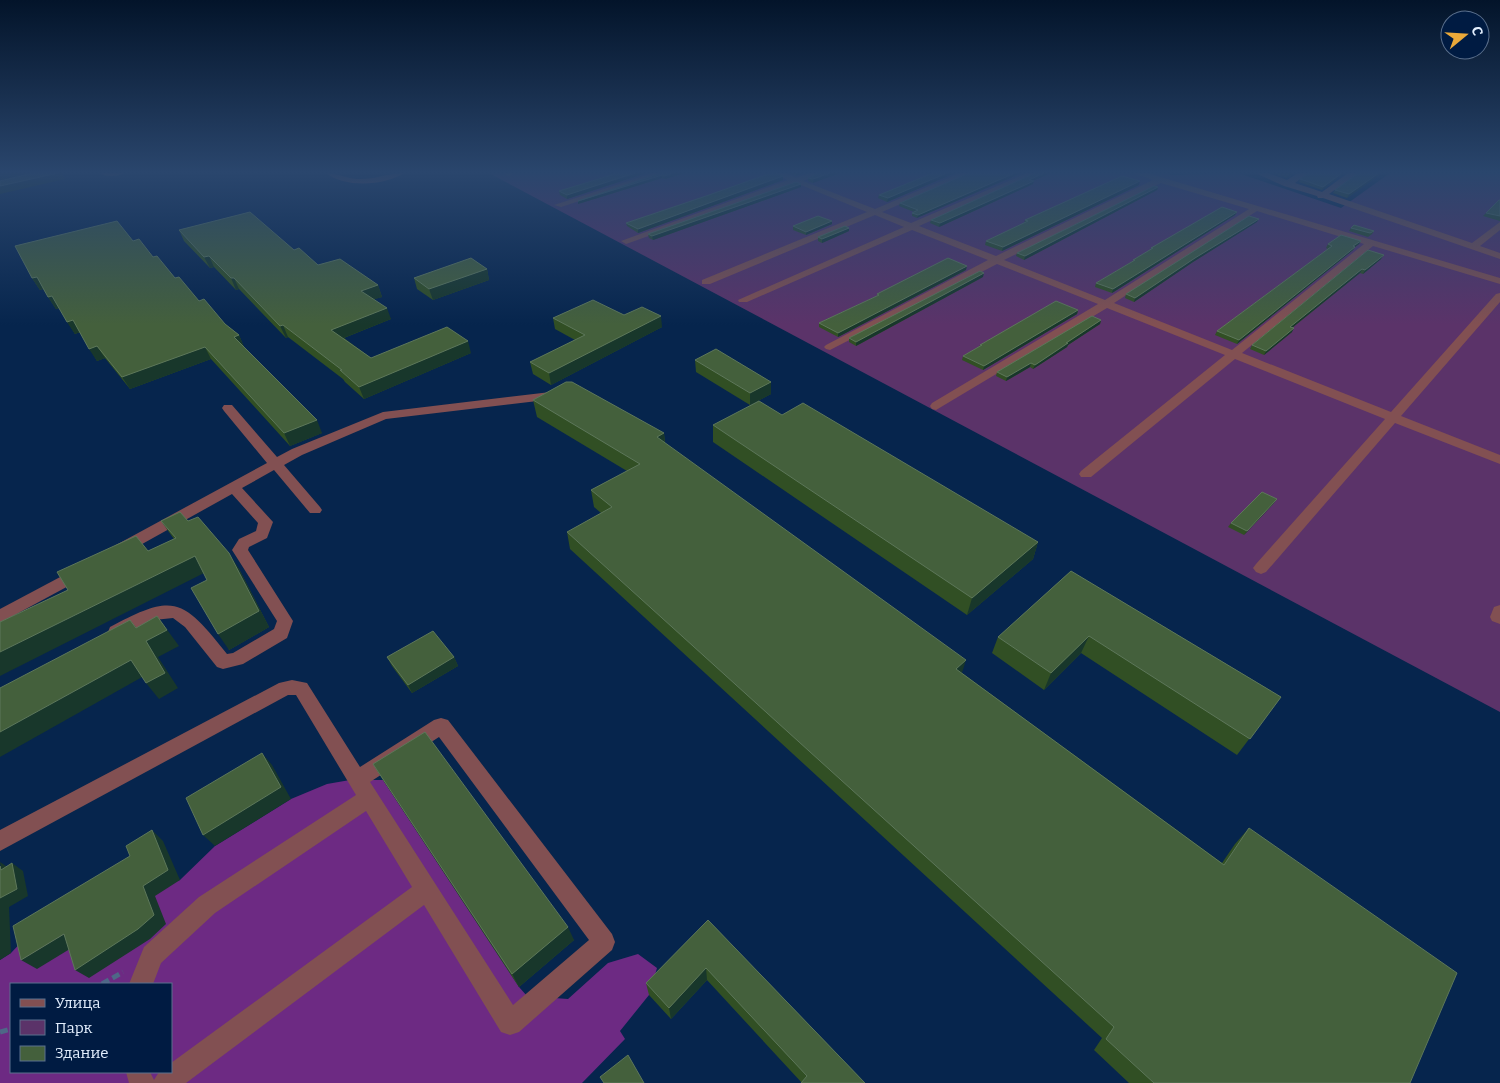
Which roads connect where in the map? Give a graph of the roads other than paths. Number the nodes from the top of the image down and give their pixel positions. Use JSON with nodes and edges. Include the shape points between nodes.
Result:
{"nodes":[{"id":1,"x":675,"y":224,"type":"edge"},
{"id":2,"x":848,"y":224,"type":"edge"},
{"id":3,"x":904,"y":224,"type":"edge"},
{"id":4,"x":916,"y":224,"type":"edge"},
{"id":5,"x":1071,"y":224,"type":"edge"},
{"id":6,"x":1232,"y":224,"type":"edge"},
{"id":7,"x":1309,"y":224,"type":"edge"},
{"id":8,"x":1403,"y":224,"type":"edge"},
{"id":9,"x":1500,"y":225,"type":"edge"},
{"id":10,"x":910,"y":226,"type":"junction"},
{"id":11,"x":626,"y":241,"type":"dead end"},
{"id":12,"x":1372,"y":242,"type":"junction"},
{"id":13,"x":1473,"y":247,"type":"junction"},
{"id":14,"x":1500,"y":256,"type":"edge"},
{"id":15,"x":996,"y":260,"type":"junction"},
{"id":16,"x":1500,"y":281,"type":"edge"},
{"id":17,"x":706,"y":282,"type":"dead end"},
{"id":18,"x":1500,"y":296,"type":"edge"},
{"id":19,"x":743,"y":300,"type":"dead end"},
{"id":20,"x":1107,"y":304,"type":"junction"},
{"id":21,"x":830,"y":347,"type":"dead end"},
{"id":22,"x":1235,"y":354,"type":"junction"},
{"id":23,"x":569,"y":394,"type":"edge"},
{"id":24,"x":936,"y":406,"type":"dead end"},
{"id":25,"x":228,"y":408,"type":"dead end"},
{"id":26,"x":1392,"y":417,"type":"junction"},
{"id":27,"x":1500,"y":460,"type":"edge"},
{"id":28,"x":275,"y":463,"type":"junction"},
{"id":29,"x":1086,"y":474,"type":"dead end"},
{"id":30,"x":233,"y":487,"type":"junction"},
{"id":31,"x":315,"y":510,"type":"dead end"},
{"id":32,"x":110,"y":556,"type":"edge"},
{"id":33,"x":93,"y":565,"type":"edge"},
{"id":34,"x":1261,"y":568,"type":"dead end"},
{"id":35,"x":1500,"y":611,"type":"edge"},
{"id":36,"x":0,"y":617,"type":"edge"},
{"id":37,"x":1500,"y":618,"type":"edge"},
{"id":38,"x":103,"y":638,"type":"edge"},
{"id":39,"x":357,"y":779,"type":"junction"},
{"id":40,"x":369,"y":798,"type":"junction"},
{"id":41,"x":0,"y":841,"type":"edge"},
{"id":42,"x":426,"y":890,"type":"junction"},
{"id":43,"x":141,"y":983,"type":"edge"},
{"id":44,"x":165,"y":1083,"type":"edge"}],
"edges":[{"from":1,"to":11,"type":"street"},
{"from":2,"to":17,"type":"street"},
{"from":3,"to":10,"type":"street"},
{"from":4,"to":10,"type":"street"},
{"from":5,"to":15,"type":"street"},
{"from":6,"to":20,"type":"street"},
{"from":7,"to":12,"type":"street"},
{"from":8,"to":13,"type":"street"},
{"from":9,"to":13,"type":"street"},
{"from":10,"to":15,"type":"street"},
{"from":10,"to":19,"type":"street"},
{"from":12,"to":16,"type":"street"},
{"from":12,"to":22,"type":"street"},
{"from":13,"to":14,"type":"street"},
{"from":15,"to":20,"type":"street"},
{"from":15,"to":21,"type":"street"},
{"from":18,"to":26,"type":"street"},
{"from":20,"to":22,"type":"street"},
{"from":20,"to":24,"type":"street"},
{"from":22,"to":26,"type":"street"},
{"from":22,"to":29,"type":"street"},
{"from":23,"to":28,"type":"street","via":[[383,416]]},
{"from":25,"to":28,"type":"street"},
{"from":26,"to":27,"type":"street"},
{"from":26,"to":34,"type":"street"},
{"from":28,"to":30,"type":"street"},
{"from":28,"to":31,"type":"street"},
{"from":30,"to":32,"type":"street"},
{"from":30,"to":38,"type":"street","via":[[266,522],[262,534],[244,543],[240,550],[285,621],[281,633],[238,659],[223,662],[183,615],[167,611],[146,616]]},
{"from":33,"to":36,"type":"street"},
{"from":35,"to":37,"type":"street"},
{"from":39,"to":40,"type":"street"},
{"from":39,"to":41,"type":"street","via":[[301,688],[285,688]]},
{"from":39,"to":42,"type":"street","via":[[441,726],[604,942],[510,1023]]},
{"from":40,"to":42,"type":"street"},
{"from":40,"to":43,"type":"street","via":[[207,905],[152,955]]},
{"from":42,"to":44,"type":"street"}]}
